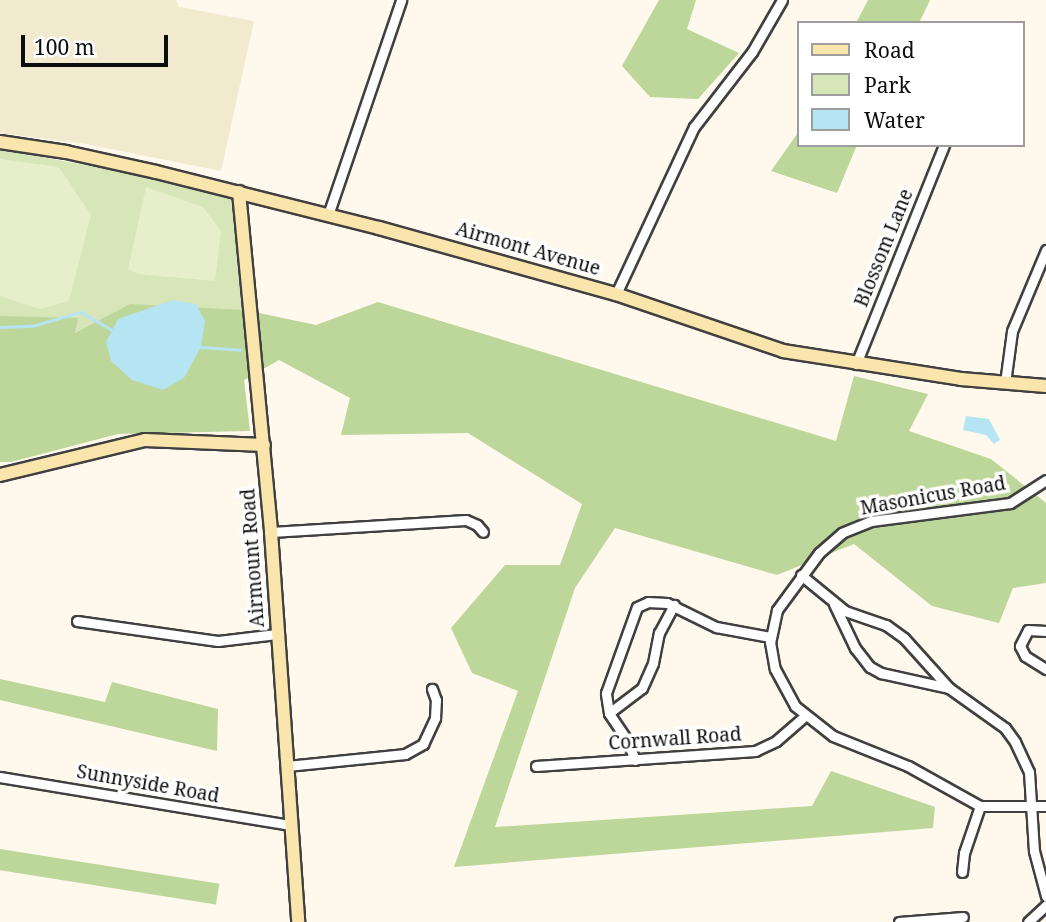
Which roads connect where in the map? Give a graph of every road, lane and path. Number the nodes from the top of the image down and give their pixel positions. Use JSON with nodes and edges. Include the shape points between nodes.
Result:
{"nodes":[{"id":1,"x":401,"y":0,"type":"edge"},
{"id":2,"x":782,"y":0,"type":"edge"},
{"id":3,"x":0,"y":142,"type":"edge"},
{"id":4,"x":943,"y":147,"type":"edge"},
{"id":5,"x":239,"y":192,"type":"junction"},
{"id":6,"x":328,"y":215,"type":"junction"},
{"id":7,"x":1046,"y":250,"type":"edge"},
{"id":8,"x":616,"y":294,"type":"junction"},
{"id":9,"x":856,"y":364,"type":"junction"},
{"id":10,"x":1005,"y":383,"type":"junction"},
{"id":11,"x":1046,"y":386,"type":"edge"},
{"id":12,"x":264,"y":446,"type":"junction"},
{"id":13,"x":0,"y":475,"type":"edge"},
{"id":14,"x":1046,"y":480,"type":"edge"},
{"id":15,"x":271,"y":532,"type":"junction"},
{"id":16,"x":483,"y":532,"type":"dead end"},
{"id":17,"x":801,"y":575,"type":"junction"},
{"id":18,"x":674,"y":604,"type":"junction"},
{"id":19,"x":834,"y":604,"type":"junction"},
{"id":20,"x":77,"y":621,"type":"dead end"},
{"id":21,"x":1046,"y":631,"type":"edge"},
{"id":22,"x":277,"y":634,"type":"junction"},
{"id":23,"x":770,"y":637,"type":"junction"},
{"id":24,"x":1046,"y":669,"type":"edge"},
{"id":25,"x":949,"y":688,"type":"junction"},
{"id":26,"x":432,"y":689,"type":"dead end"},
{"id":27,"x":609,"y":713,"type":"junction"},
{"id":28,"x":805,"y":716,"type":"junction"},
{"id":29,"x":635,"y":760,"type":"junction"},
{"id":30,"x":287,"y":766,"type":"junction"},
{"id":31,"x":536,"y":766,"type":"dead end"},
{"id":32,"x":0,"y":777,"type":"edge"},
{"id":33,"x":980,"y":806,"type":"junction"},
{"id":34,"x":1046,"y":806,"type":"edge"},
{"id":35,"x":1031,"y":808,"type":"junction"},
{"id":36,"x":291,"y":825,"type":"junction"},
{"id":37,"x":962,"y":872,"type":"dead end"},
{"id":38,"x":1046,"y":896,"type":"edge"},
{"id":39,"x":1046,"y":905,"type":"edge"},
{"id":40,"x":963,"y":917,"type":"dead end"},
{"id":41,"x":298,"y":922,"type":"edge"},
{"id":42,"x":899,"y":922,"type":"edge"},
{"id":43,"x":1028,"y":922,"type":"edge"}],
"edges":[{"from":1,"to":6,"type":"street"},
{"from":2,"to":8,"type":"street","via":[[752,52],[694,127]]},
{"from":3,"to":5,"type":"street","name":"Airmont Avenue","via":[[66,152]]},
{"from":4,"to":9,"type":"street","name":"Blossom Lane"},
{"from":5,"to":6,"type":"street","name":"Airmont Avenue"},
{"from":5,"to":12,"type":"street","name":"Airmount Road"},
{"from":6,"to":8,"type":"street","name":"Airmont Avenue"},
{"from":7,"to":10,"type":"street","via":[[1012,331]]},
{"from":8,"to":9,"type":"street","name":"Airmont Avenue","via":[[783,351]]},
{"from":9,"to":10,"type":"street","name":"Airmont Avenue"},
{"from":10,"to":11,"type":"street","name":"Airmont Avenue"},
{"from":12,"to":13,"type":"street","via":[[145,440]]},
{"from":12,"to":15,"type":"street","name":"Airmount Road"},
{"from":14,"to":17,"type":"street","name":"Masonicus Road","via":[[1027,495],[992,508],[856,526],[830,543]]},
{"from":15,"to":16,"type":"street","via":[[466,520]]},
{"from":15,"to":22,"type":"street","name":"Airmount Road"},
{"from":17,"to":19,"type":"street"},
{"from":17,"to":23,"type":"street","name":"Masonicus Road","via":[[777,610]]},
{"from":18,"to":23,"type":"street","via":[[716,626]]},
{"from":18,"to":27,"type":"street","via":[[659,633],[642,688]]},
{"from":18,"to":27,"type":"street","via":[[648,602],[637,607],[606,693]]},
{"from":19,"to":25,"type":"street","via":[[887,625]]},
{"from":19,"to":25,"type":"street","via":[[855,648],[870,667]]},
{"from":20,"to":22,"type":"street","via":[[208,640]]},
{"from":21,"to":24,"type":"street","via":[[1028,631],[1020,646],[1026,656]]},
{"from":22,"to":30,"type":"street","name":"Airmount Road"},
{"from":23,"to":28,"type":"street","name":"Masonicus Road","via":[[775,669]]},
{"from":25,"to":35,"type":"street","via":[[1005,728],[1015,742],[1029,772]]},
{"from":26,"to":30,"type":"street","via":[[435,718],[423,744],[405,754]]},
{"from":27,"to":29,"type":"street"},
{"from":28,"to":29,"type":"street","name":"Cornwall Road","via":[[776,741],[755,751]]},
{"from":28,"to":33,"type":"street","name":"Masonicus Road","via":[[849,745],[908,766]]},
{"from":29,"to":31,"type":"street","name":"Cornwall Road"},
{"from":30,"to":36,"type":"street","name":"Airmount Road"},
{"from":32,"to":36,"type":"street","name":"Sunnyside Road"},
{"from":33,"to":35,"type":"street","name":"Masonicus Road"},
{"from":33,"to":37,"type":"street"},
{"from":34,"to":35,"type":"street","name":"Masonicus Road"},
{"from":35,"to":38,"type":"street","via":[[1036,864]]},
{"from":36,"to":41,"type":"street","name":"Airmount Road"},
{"from":39,"to":43,"type":"street"},
{"from":40,"to":42,"type":"street"}]}
